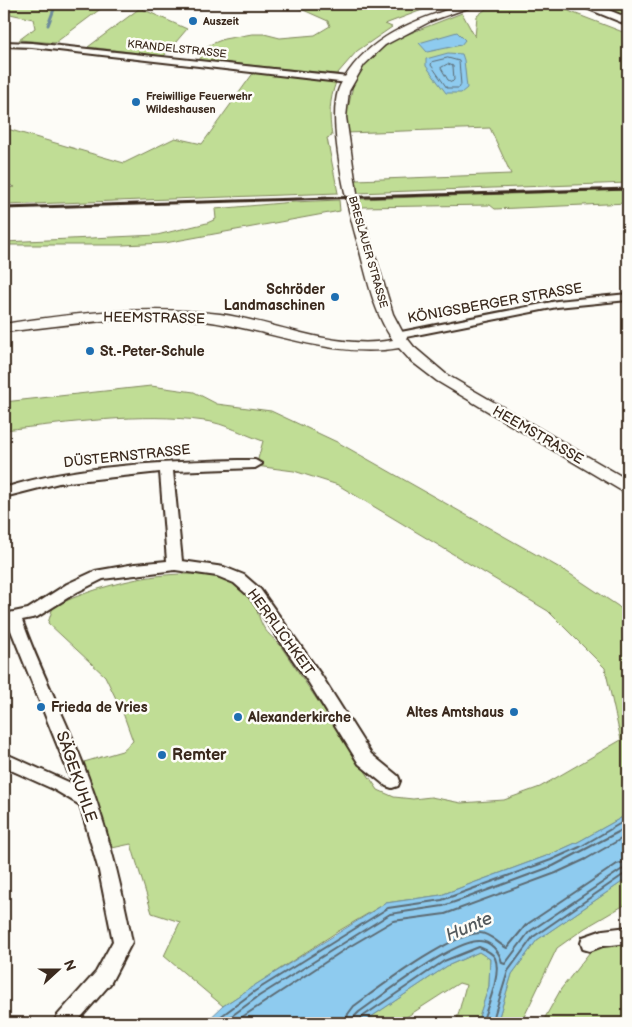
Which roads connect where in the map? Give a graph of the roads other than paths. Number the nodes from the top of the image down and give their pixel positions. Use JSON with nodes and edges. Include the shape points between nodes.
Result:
{"nodes":[{"id":1,"x":474,"y":4,"type":"edge"},
{"id":2,"x":585,"y":4,"type":"edge"},
{"id":3,"x":628,"y":22,"type":"edge"},
{"id":4,"x":4,"y":44,"type":"edge"},
{"id":5,"x":348,"y":80,"type":"junction"},
{"id":6,"x":628,"y":297,"type":"edge"},
{"id":7,"x":4,"y":328,"type":"edge"},
{"id":8,"x":399,"y":340,"type":"junction"},
{"id":9,"x":255,"y":464,"type":"dead end"},
{"id":10,"x":166,"y":467,"type":"junction"},
{"id":11,"x":628,"y":487,"type":"edge"},
{"id":12,"x":4,"y":493,"type":"edge"},
{"id":13,"x":176,"y":565,"type":"junction"},
{"id":14,"x":9,"y":618,"type":"edge"},
{"id":15,"x":4,"y":760,"type":"edge"},
{"id":16,"x":392,"y":781,"type":"dead end"},
{"id":17,"x":85,"y":800,"type":"junction"},
{"id":18,"x":628,"y":935,"type":"edge"},
{"id":19,"x":590,"y":943,"type":"dead end"},
{"id":20,"x":64,"y":1023,"type":"edge"}],
"edges":[{"from":1,"to":5,"type":"street","name":"BRESLAUER STRASSE","via":[[426,19],[397,33],[369,53]]},
{"from":2,"to":3,"type":"main road"},
{"from":4,"to":5,"type":"street","name":"KRANDELSTRASSE"},
{"from":5,"to":8,"type":"street","name":"BRESLAUER STRASSE","via":[[340,104],[340,117],[354,207],[386,314]]},
{"from":6,"to":8,"type":"street","name":"KÖNIGSBERGER STRASSE","via":[[557,304]]},
{"from":7,"to":8,"type":"street","name":"HEEMSTRASSE","via":[[80,318],[169,315],[223,319],[383,348]]},
{"from":8,"to":11,"type":"street","name":"HEEMSTRASSE","via":[[442,378]]},
{"from":9,"to":10,"type":"street","name":"DÜSTERNSTRASSE"},
{"from":10,"to":12,"type":"street","name":"DÜSTERNSTRASSE","via":[[54,480]]},
{"from":10,"to":13,"type":"street"},
{"from":13,"to":14,"type":"street","name":"HERRLICHKEIT","via":[[100,575],[32,613]]},
{"from":13,"to":16,"type":"street","name":"HERRLICHKEIT","via":[[219,571],[239,579],[251,589],[315,679],[365,759]]},
{"from":14,"to":17,"type":"street","name":"SÄGEKUHLE","via":[[72,757]]},
{"from":15,"to":17,"type":"street"},
{"from":17,"to":20,"type":"street","name":"SÄGEKUHLE","via":[[123,942],[103,978]]},
{"from":18,"to":19,"type":"street"}]}
